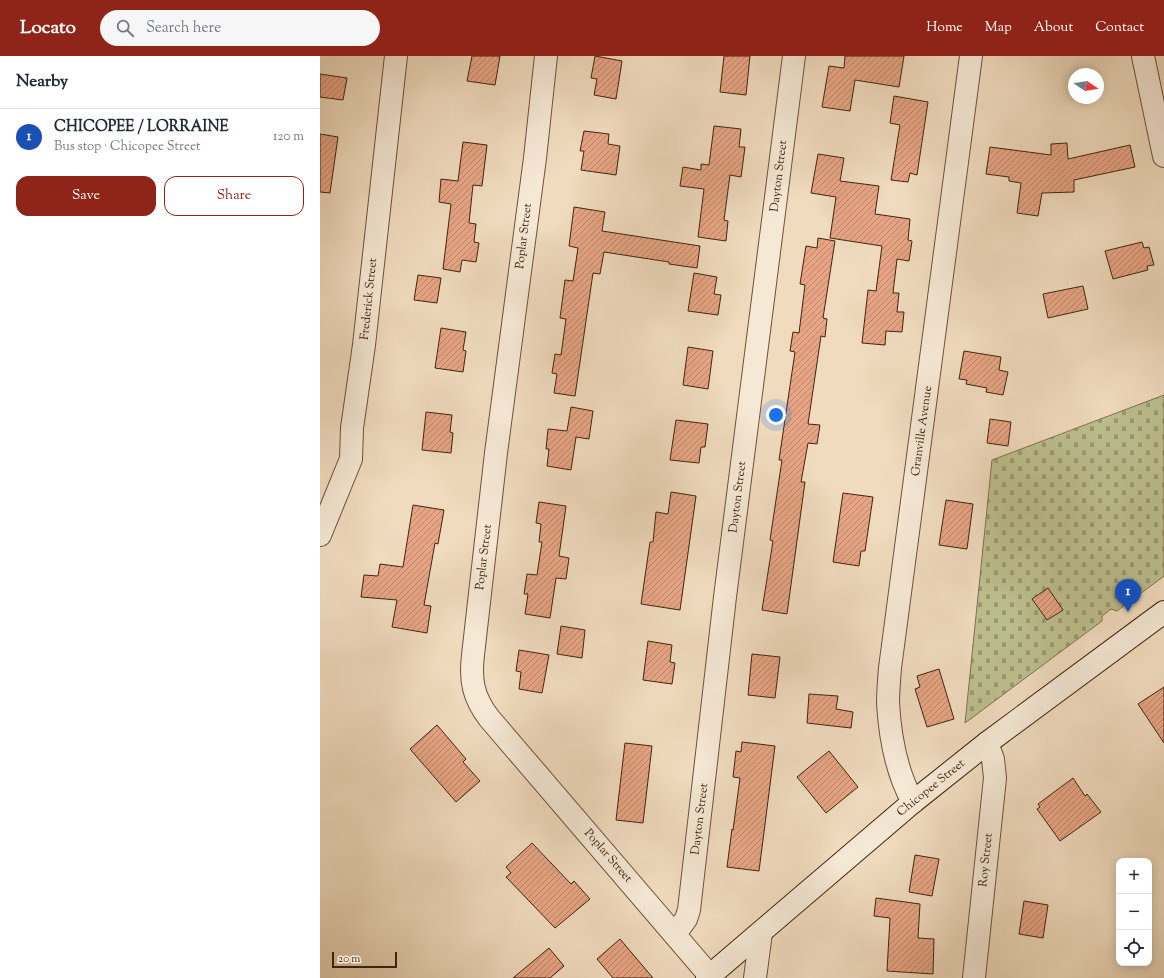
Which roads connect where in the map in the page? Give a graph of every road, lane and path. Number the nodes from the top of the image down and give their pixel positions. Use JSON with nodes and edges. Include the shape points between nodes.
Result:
{"nodes":[{"id":1,"x":396,"y":56,"type":"edge"},
{"id":2,"x":546,"y":56,"type":"edge"},
{"id":3,"x":794,"y":56,"type":"edge"},
{"id":4,"x":971,"y":56,"type":"edge"},
{"id":5,"x":1143,"y":56,"type":"edge"},
{"id":6,"x":1164,"y":156,"type":"edge"},
{"id":7,"x":320,"y":535,"type":"edge"},
{"id":8,"x":1163,"y":614,"type":"edge"},
{"id":9,"x":987,"y":743,"type":"junction"},
{"id":10,"x":913,"y":802,"type":"junction"},
{"id":11,"x":760,"y":933,"type":"junction"},
{"id":12,"x":675,"y":934,"type":"junction"},
{"id":13,"x":709,"y":977,"type":"edge"},
{"id":14,"x":755,"y":978,"type":"edge"},
{"id":15,"x":974,"y":978,"type":"edge"}],
"edges":[{"from":1,"to":7,"type":"street","name":"Frederick Street","via":[[365,338],[352,428],[351,459]]},
{"from":2,"to":12,"type":"street","name":"Poplar Street","via":[[495,461],[473,655],[473,684],[478,701],[492,722]]},
{"from":3,"to":12,"type":"street","name":"Dayton Street","via":[[725,597],[689,910],[684,923]]},
{"from":4,"to":10,"type":"street","name":"Granville Avenue","via":[[890,668],[888,702],[894,752]]},
{"from":5,"to":6,"type":"street"},
{"from":8,"to":9,"type":"street","name":"Chicopee Street"},
{"from":9,"to":10,"type":"street","name":"Chicopee Street"},
{"from":9,"to":15,"type":"street","name":"Roy Street","via":[[993,759],[995,778]]},
{"from":10,"to":11,"type":"street","name":"Chicopee Street"},
{"from":11,"to":13,"type":"street","name":"Chicopee Street"},
{"from":11,"to":14,"type":"street"},
{"from":12,"to":13,"type":"street","name":"Poplar Street"}]}
